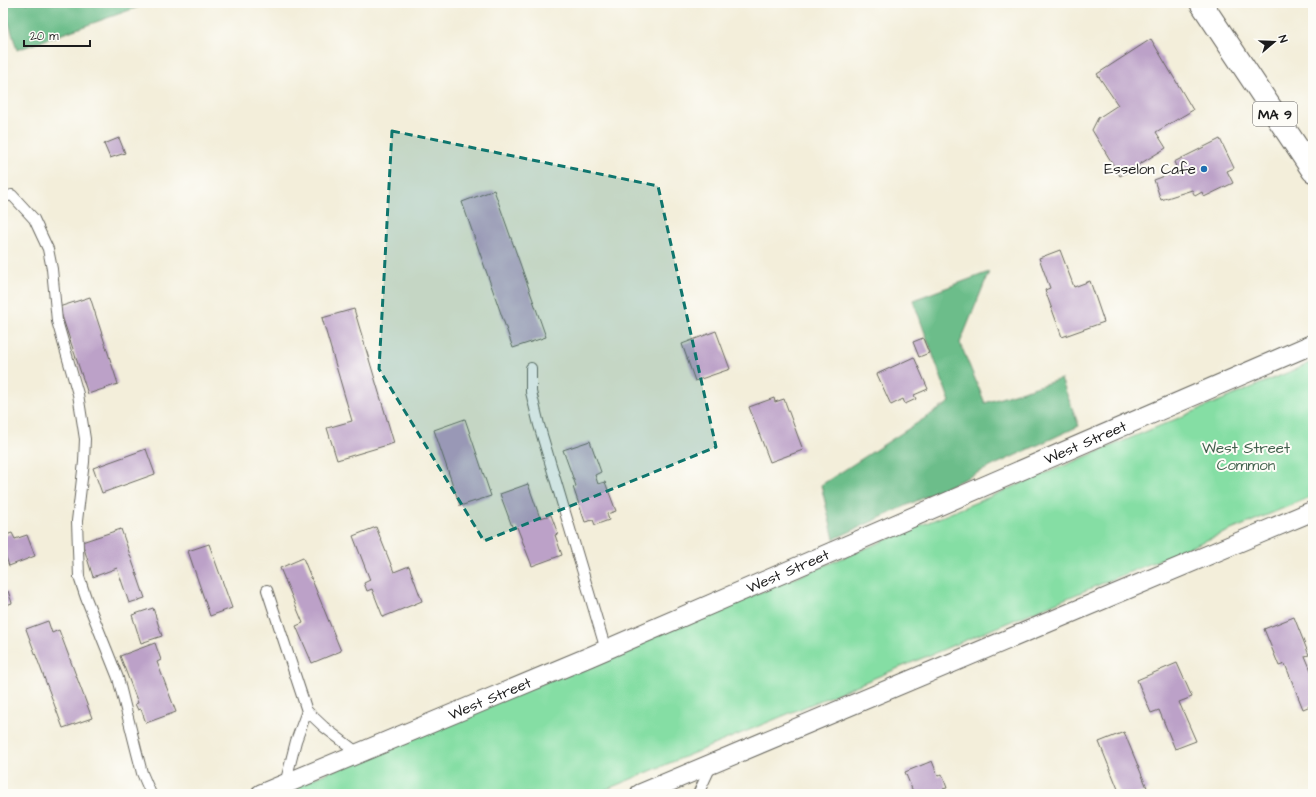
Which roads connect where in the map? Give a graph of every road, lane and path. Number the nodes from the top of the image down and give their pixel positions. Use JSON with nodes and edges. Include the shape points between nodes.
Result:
{"nodes":[{"id":1,"x":1201,"y":3,"type":"edge"},
{"id":2,"x":1313,"y":171,"type":"edge"},
{"id":3,"x":3,"y":197,"type":"edge"},
{"id":4,"x":1313,"y":344,"type":"edge"},
{"id":5,"x":531,"y":368,"type":"dead end"},
{"id":6,"x":1313,"y":511,"type":"edge"},
{"id":7,"x":267,"y":590,"type":"dead end"},
{"id":8,"x":606,"y":650,"type":"junction"},
{"id":9,"x":308,"y":711,"type":"junction"},
{"id":10,"x":358,"y":753,"type":"junction"},
{"id":11,"x":712,"y":764,"type":"junction"},
{"id":12,"x":285,"y":784,"type":"junction"},
{"id":13,"x":151,"y":794,"type":"edge"},
{"id":14,"x":261,"y":794,"type":"edge"},
{"id":15,"x":640,"y":794,"type":"edge"},
{"id":16,"x":698,"y":794,"type":"edge"}],
"edges":[{"from":1,"to":2,"type":"highway","number":"MA 9"},
{"from":3,"to":13,"type":"lane","via":[[12,195],[34,219],[48,249],[56,321],[78,394],[86,439],[77,521],[79,577],[118,678],[142,773]]},
{"from":4,"to":8,"type":"street","name":"West Street"},
{"from":5,"to":8,"type":"lane","via":[[531,392],[539,425]]},
{"from":6,"to":11,"type":"street"},
{"from":7,"to":9,"type":"lane"},
{"from":8,"to":10,"type":"street","name":"West Street"},
{"from":9,"to":10,"type":"lane"},
{"from":9,"to":12,"type":"lane","via":[[296,741]]},
{"from":10,"to":12,"type":"street","name":"West Street"},
{"from":11,"to":15,"type":"street"},
{"from":11,"to":16,"type":"lane"},
{"from":12,"to":14,"type":"street","name":"West Street"}]}
